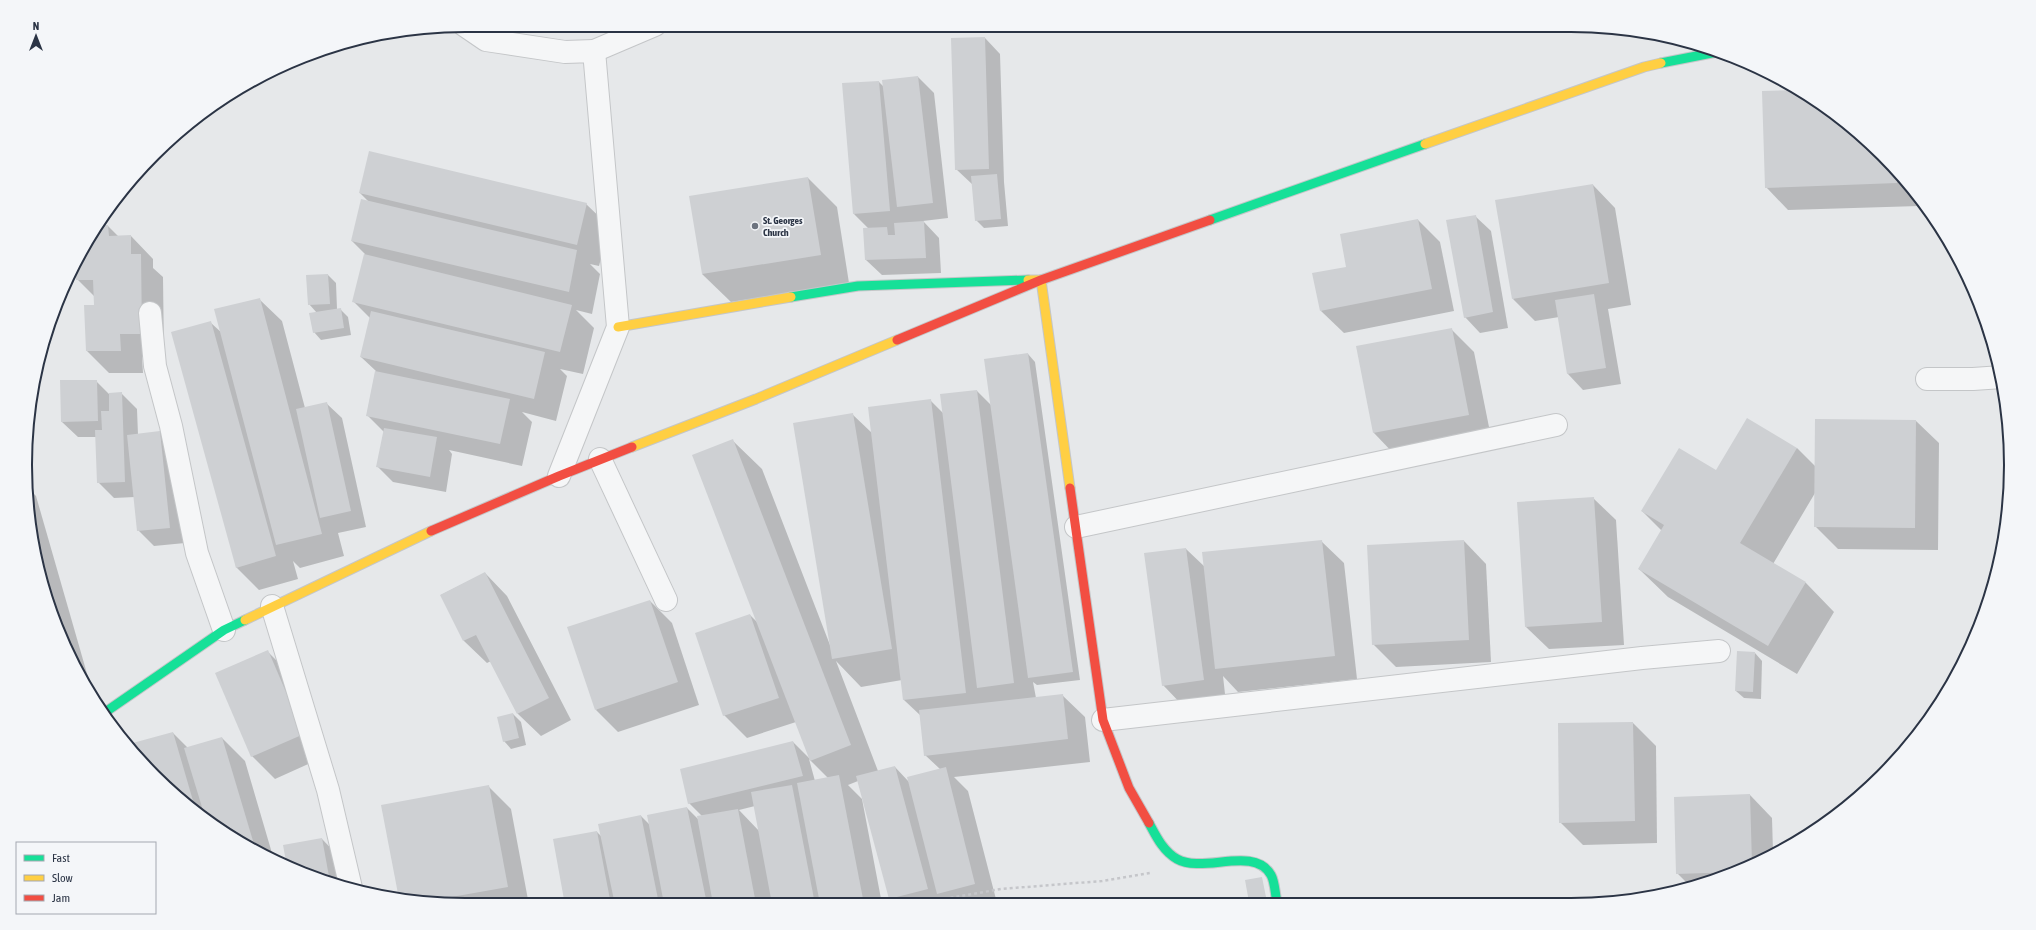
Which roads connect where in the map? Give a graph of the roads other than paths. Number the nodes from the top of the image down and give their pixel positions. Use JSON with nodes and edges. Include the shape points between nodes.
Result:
{"nodes":[{"id":1,"x":474,"y":32,"type":"edge"},
{"id":2,"x":639,"y":32,"type":"edge"},
{"id":3,"x":594,"y":51,"type":"junction"},
{"id":4,"x":1707,"y":54,"type":"edge"},
{"id":5,"x":1041,"y":280,"type":"junction"},
{"id":6,"x":150,"y":313,"type":"dead end"},
{"id":7,"x":618,"y":327,"type":"junction"},
{"id":8,"x":1995,"y":377,"type":"edge"},
{"id":9,"x":1927,"y":379,"type":"dead end"},
{"id":10,"x":1556,"y":425,"type":"dead end"},
{"id":11,"x":600,"y":459,"type":"junction"},
{"id":12,"x":559,"y":476,"type":"junction"},
{"id":13,"x":1076,"y":526,"type":"junction"},
{"id":14,"x":666,"y":600,"type":"dead end"},
{"id":15,"x":272,"y":606,"type":"junction"},
{"id":16,"x":224,"y":630,"type":"junction"},
{"id":17,"x":1719,"y":651,"type":"dead end"},
{"id":18,"x":108,"y":710,"type":"edge"},
{"id":19,"x":1103,"y":720,"type":"junction"},
{"id":20,"x":350,"y":882,"type":"edge"},
{"id":21,"x":1276,"y":898,"type":"edge"}],
"edges":[{"from":1,"to":3,"type":"street","via":[[486,40],[565,52]]},
{"from":2,"to":3,"type":"street"},
{"from":3,"to":7,"type":"street"},
{"from":4,"to":5,"type":"main road","via":[[1644,67]]},
{"from":5,"to":7,"type":"main road","via":[[858,286]]},
{"from":5,"to":11,"type":"main road","via":[[756,399]]},
{"from":5,"to":13,"type":"main road"},
{"from":6,"to":16,"type":"street","via":[[155,366],[171,426],[197,553]]},
{"from":7,"to":12,"type":"street"},
{"from":8,"to":9,"type":"street"},
{"from":10,"to":13,"type":"street"},
{"from":11,"to":12,"type":"main road"},
{"from":11,"to":14,"type":"street"},
{"from":12,"to":15,"type":"main road","via":[[423,534]]},
{"from":13,"to":19,"type":"main road"},
{"from":15,"to":16,"type":"main road"},
{"from":15,"to":20,"type":"street","via":[[328,790]]},
{"from":16,"to":18,"type":"main road"},
{"from":17,"to":19,"type":"street"},
{"from":19,"to":21,"type":"main road","via":[[1129,788],[1162,846],[1175,858],[1196,863],[1250,860],[1263,865],[1272,876]]}]}
